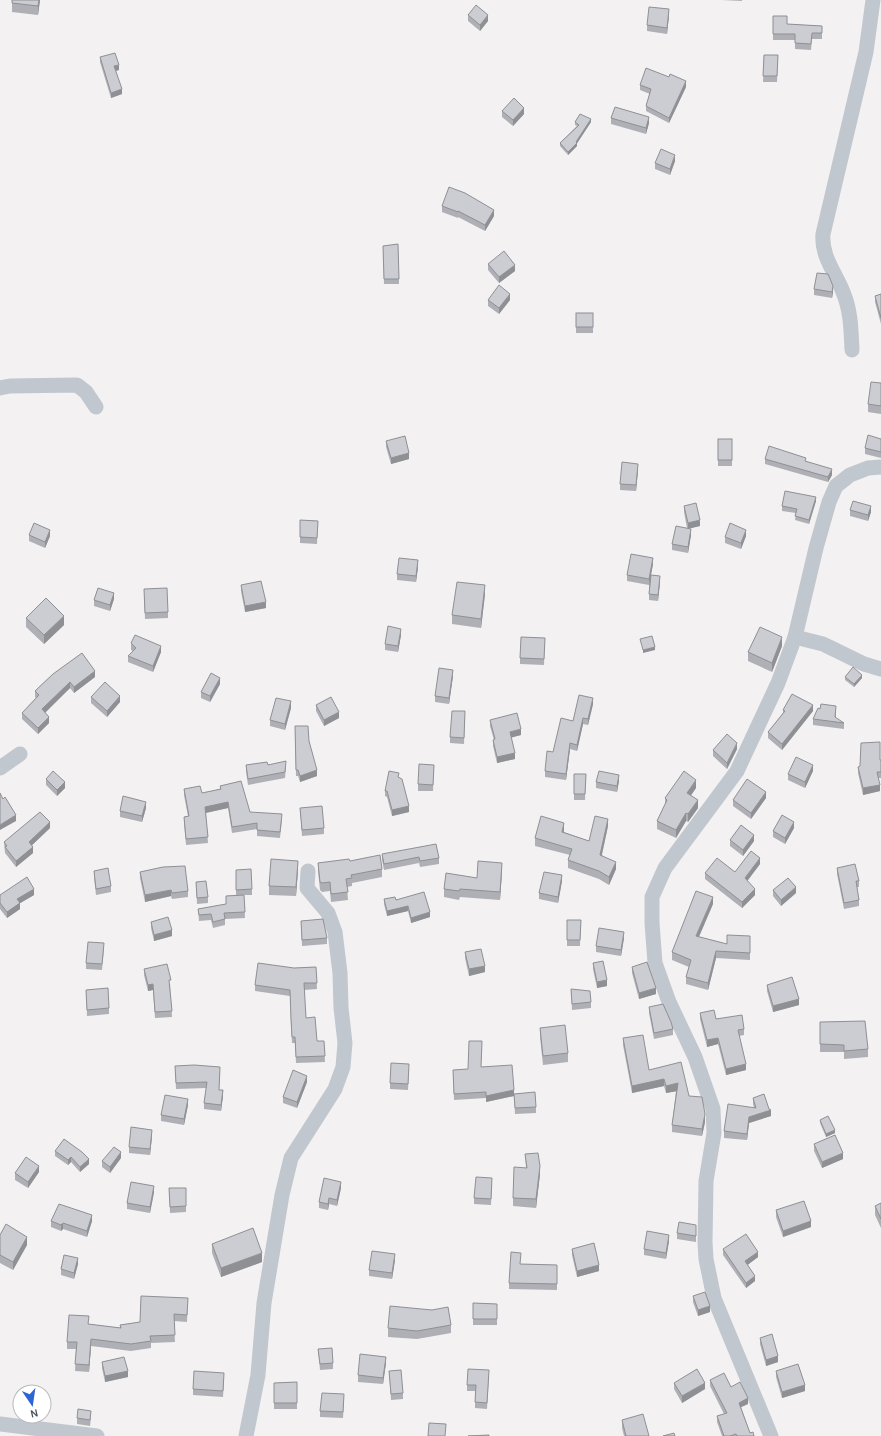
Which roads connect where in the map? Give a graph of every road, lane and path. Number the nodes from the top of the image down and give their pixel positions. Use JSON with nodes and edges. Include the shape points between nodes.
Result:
{"nodes":[{"id":1,"x":873,"y":0,"type":"edge"},
{"id":2,"x":852,"y":350,"type":"dead end"},
{"id":3,"x":0,"y":388,"type":"edge"},
{"id":4,"x":96,"y":407,"type":"dead end"},
{"id":5,"x":881,"y":467,"type":"edge"},
{"id":6,"x":795,"y":636,"type":"junction"},
{"id":7,"x":881,"y":669,"type":"edge"},
{"id":8,"x":20,"y":754,"type":"dead end"},
{"id":9,"x":0,"y":768,"type":"edge"},
{"id":10,"x":308,"y":871,"type":"dead end"},
{"id":11,"x":0,"y":1424,"type":"edge"},
{"id":12,"x":97,"y":1436,"type":"edge"},
{"id":13,"x":246,"y":1436,"type":"edge"},
{"id":14,"x":771,"y":1436,"type":"edge"}],
"edges":[{"from":1,"to":2,"type":"street","via":[[866,52],[822,234],[827,261],[843,292],[850,314]]},
{"from":3,"to":4,"type":"street","via":[[77,385],[86,392]]},
{"from":5,"to":6,"type":"street","via":[[868,468],[850,475],[836,486],[816,548]]},
{"from":6,"to":7,"type":"street","via":[[823,644],[864,664]]},
{"from":6,"to":14,"type":"street","via":[[778,683],[737,771],[665,868],[652,897],[655,963],[669,1002],[695,1057],[713,1109],[714,1133],[706,1181],[705,1242],[714,1298]]},
{"from":8,"to":9,"type":"street"},
{"from":10,"to":13,"type":"street","via":[[307,888],[328,913],[335,932],[345,1043],[343,1067],[335,1089],[291,1158],[282,1195],[264,1303],[258,1375]]},
{"from":11,"to":12,"type":"street"}]}
